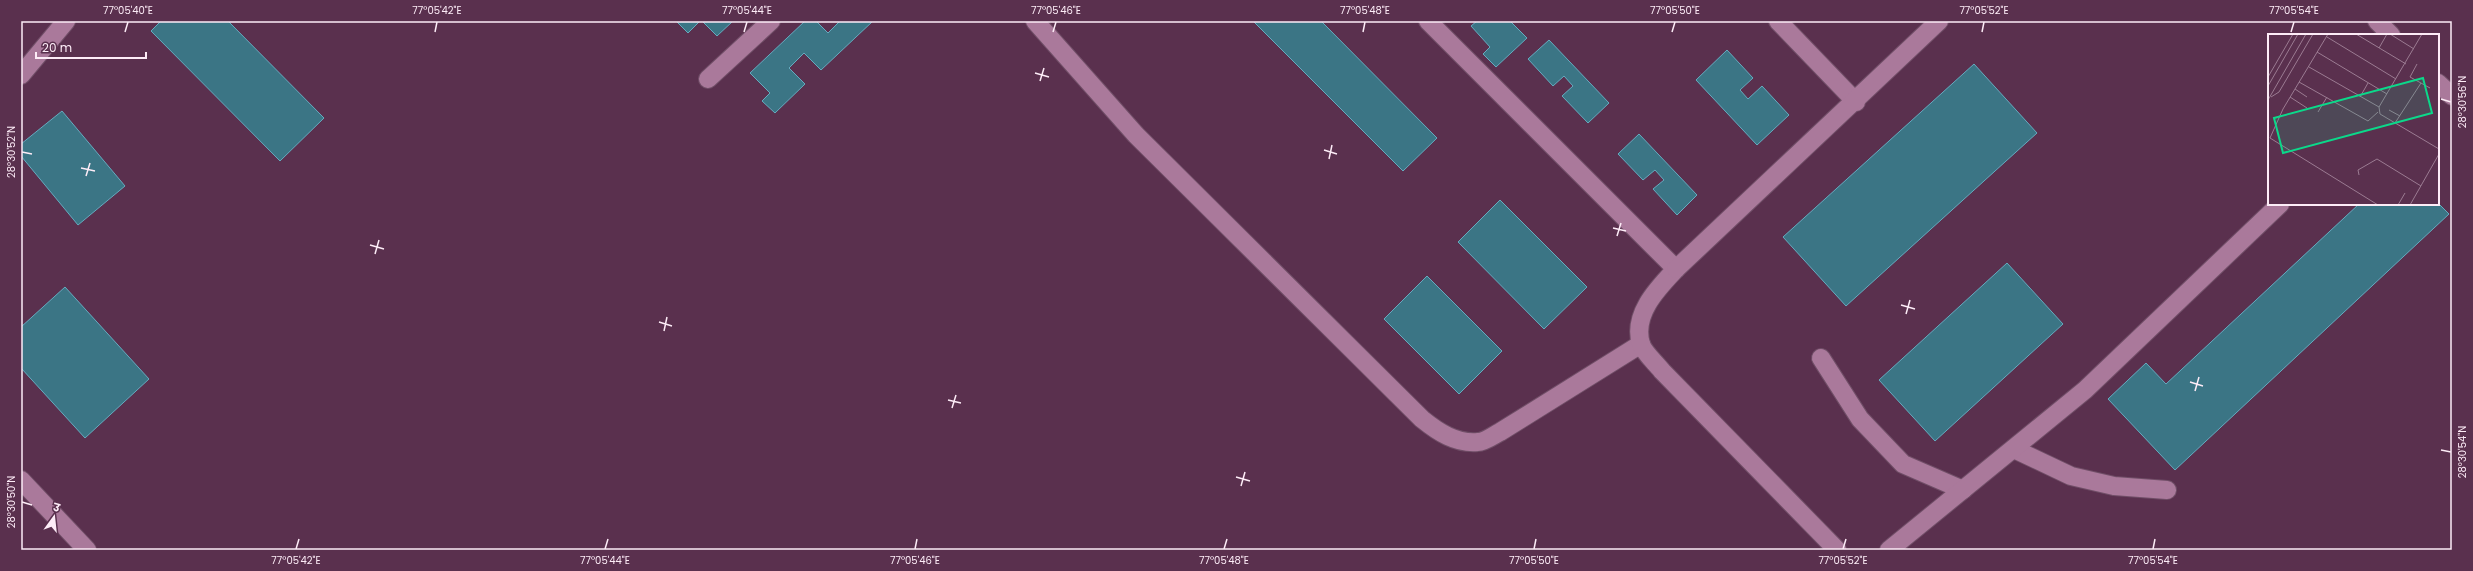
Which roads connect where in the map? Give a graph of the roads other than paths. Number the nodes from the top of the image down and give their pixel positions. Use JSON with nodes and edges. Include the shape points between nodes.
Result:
{"nodes":[{"id":1,"x":66,"y":21,"type":"edge"},
{"id":2,"x":771,"y":21,"type":"edge"},
{"id":3,"x":1035,"y":21,"type":"edge"},
{"id":4,"x":1778,"y":21,"type":"edge"},
{"id":5,"x":1939,"y":21,"type":"edge"},
{"id":6,"x":2377,"y":21,"type":"edge"},
{"id":7,"x":1429,"y":22,"type":"edge"},
{"id":8,"x":2390,"y":34,"type":"edge"},
{"id":9,"x":21,"y":75,"type":"edge"},
{"id":10,"x":708,"y":79,"type":"dead end"},
{"id":11,"x":2439,"y":84,"type":"edge"},
{"id":12,"x":2452,"y":96,"type":"edge"},
{"id":13,"x":1856,"y":102,"type":"junction"},
{"id":14,"x":2279,"y":205,"type":"edge"},
{"id":15,"x":1676,"y":269,"type":"junction"},
{"id":16,"x":1641,"y":344,"type":"junction"},
{"id":17,"x":1821,"y":358,"type":"dead end"},
{"id":18,"x":2014,"y":449,"type":"junction"},
{"id":19,"x":21,"y":480,"type":"edge"},
{"id":20,"x":1962,"y":490,"type":"junction"},
{"id":21,"x":2167,"y":490,"type":"dead end"},
{"id":22,"x":86,"y":550,"type":"edge"},
{"id":23,"x":1837,"y":550,"type":"edge"},
{"id":24,"x":1889,"y":550,"type":"edge"}],
"edges":[{"from":1,"to":9,"type":"lane"},
{"from":2,"to":10,"type":"lane"},
{"from":3,"to":16,"type":"lane","via":[[1136,135],[1422,419],[1439,432],[1458,440],[1479,442],[1500,432]]},
{"from":4,"to":13,"type":"lane"},
{"from":5,"to":13,"type":"lane"},
{"from":6,"to":8,"type":"lane"},
{"from":7,"to":15,"type":"lane"},
{"from":11,"to":12,"type":"lane"},
{"from":13,"to":15,"type":"lane"},
{"from":14,"to":18,"type":"lane","via":[[2085,390]]},
{"from":15,"to":16,"type":"lane","via":[[1656,290],[1640,316]]},
{"from":16,"to":23,"type":"lane","via":[[1662,371]]},
{"from":17,"to":20,"type":"lane","via":[[1860,419],[1903,464]]},
{"from":18,"to":20,"type":"lane"},
{"from":18,"to":21,"type":"lane","via":[[2071,476],[2114,486]]},
{"from":19,"to":22,"type":"lane"},
{"from":20,"to":24,"type":"lane"}]}
